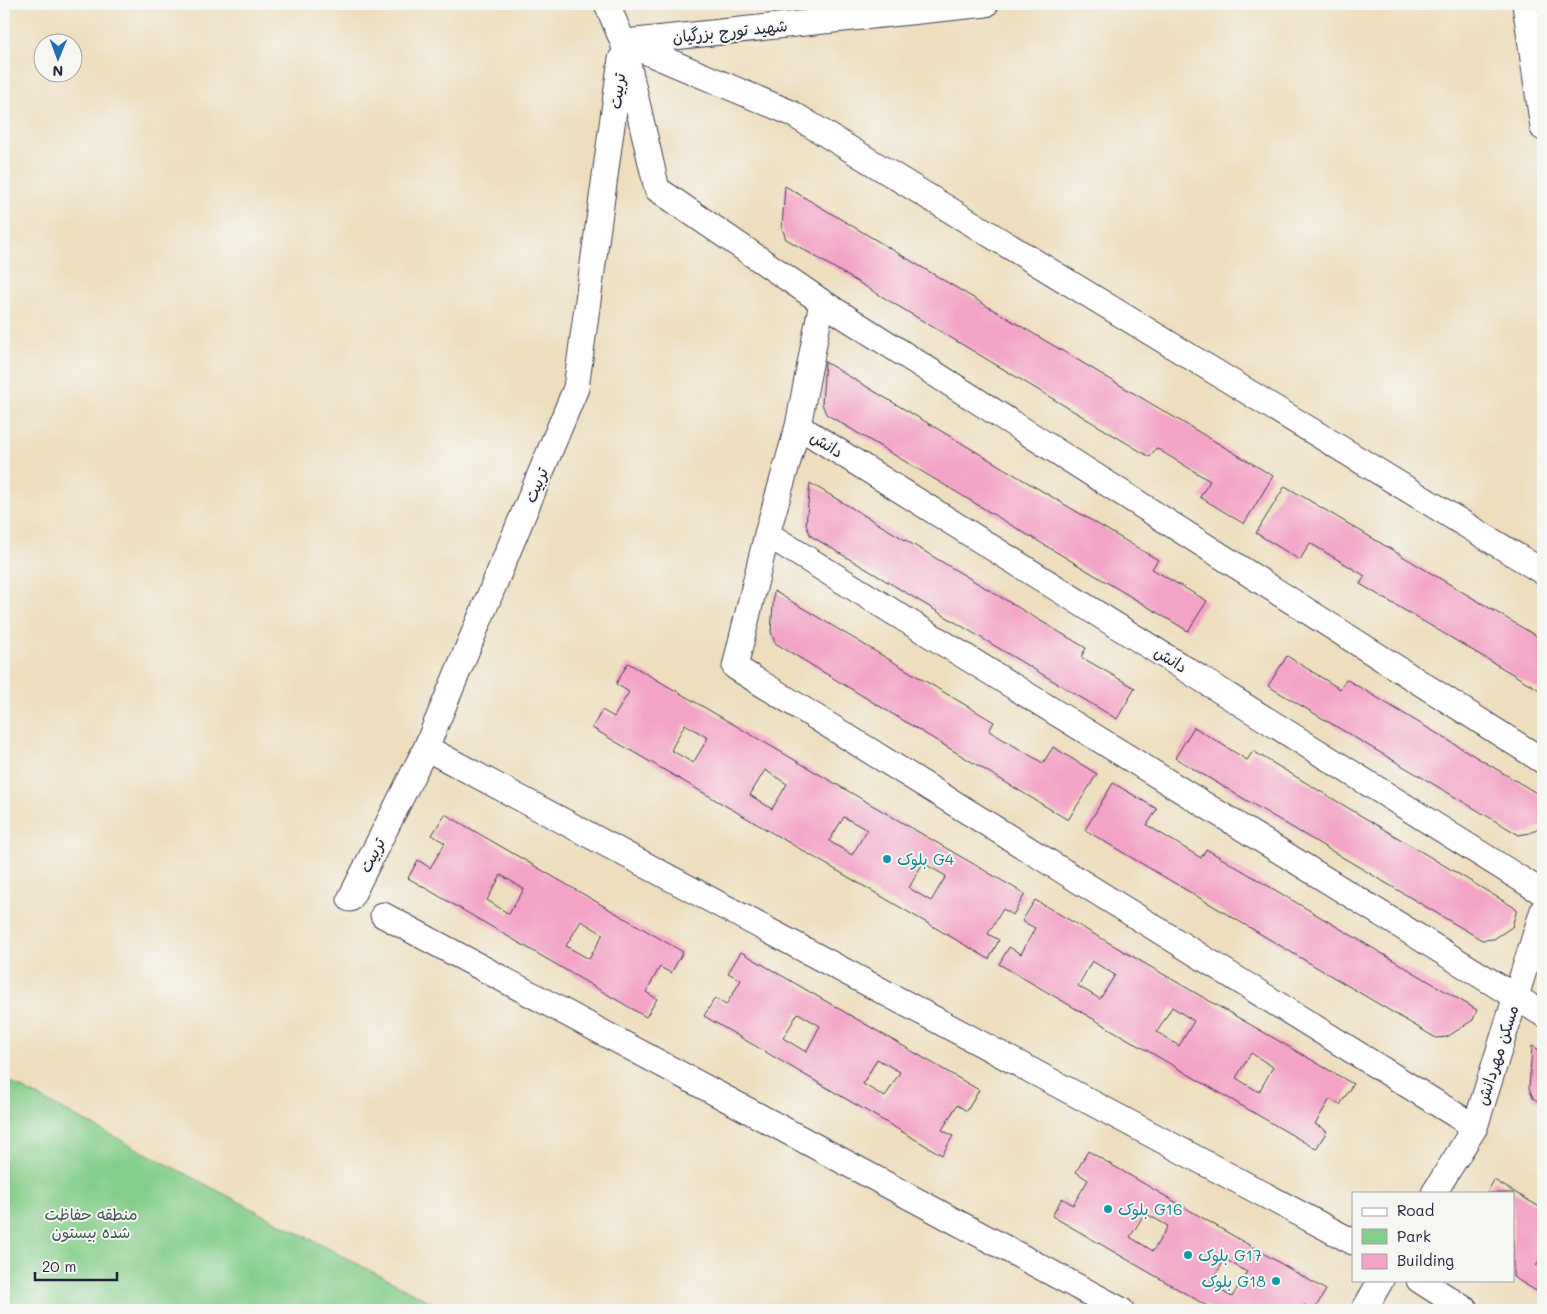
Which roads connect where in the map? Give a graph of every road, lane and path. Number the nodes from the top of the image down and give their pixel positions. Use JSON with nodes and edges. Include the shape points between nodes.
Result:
{"nodes":[{"id":1,"x":607,"y":4,"type":"edge"},
{"id":2,"x":626,"y":4,"type":"edge"},
{"id":3,"x":986,"y":4,"type":"edge"},
{"id":4,"x":1525,"y":4,"type":"edge"},
{"id":5,"x":624,"y":42,"type":"junction"},
{"id":6,"x":1543,"y":128,"type":"edge"},
{"id":7,"x":822,"y":302,"type":"junction"},
{"id":8,"x":798,"y":426,"type":"junction"},
{"id":9,"x":767,"y":534,"type":"junction"},
{"id":10,"x":1543,"y":572,"type":"edge"},
{"id":11,"x":426,"y":748,"type":"junction"},
{"id":12,"x":1543,"y":761,"type":"edge"},
{"id":13,"x":1543,"y":893,"type":"edge"},
{"id":14,"x":350,"y":899,"type":"dead end"},
{"id":15,"x":1543,"y":910,"type":"edge"},
{"id":16,"x":383,"y":915,"type":"dead end"},
{"id":17,"x":1516,"y":997,"type":"junction"},
{"id":18,"x":1543,"y":1014,"type":"edge"},
{"id":19,"x":1475,"y":1127,"type":"junction"},
{"id":20,"x":1435,"y":1192,"type":"edge"},
{"id":21,"x":1352,"y":1241,"type":"edge"},
{"id":22,"x":1380,"y":1282,"type":"edge"},
{"id":23,"x":1423,"y":1282,"type":"edge"},
{"id":24,"x":1121,"y":1310,"type":"edge"},
{"id":25,"x":1364,"y":1310,"type":"edge"},
{"id":26,"x":1466,"y":1310,"type":"edge"}],
"edges":[{"from":1,"to":5,"type":"street"},
{"from":2,"to":5,"type":"street","name":"تربیت"},
{"from":3,"to":5,"type":"street","name":"شهید تورج بزرگیان"},
{"from":4,"to":6,"type":"street"},
{"from":5,"to":7,"type":"street","via":[[657,189]]},
{"from":5,"to":10,"type":"street","via":[[791,113]]},
{"from":5,"to":11,"type":"street","name":"تربیت","via":[[576,388]]},
{"from":7,"to":8,"type":"street"},
{"from":7,"to":12,"type":"street"},
{"from":8,"to":9,"type":"street"},
{"from":8,"to":13,"type":"street","name":"دانش"},
{"from":9,"to":17,"type":"street"},
{"from":9,"to":19,"type":"street","via":[[735,666]]},
{"from":11,"to":14,"type":"street","name":"تربیت"},
{"from":11,"to":21,"type":"street"},
{"from":15,"to":17,"type":"street","name":"مسکن مهردانش"},
{"from":16,"to":24,"type":"street"},
{"from":17,"to":18,"type":"street"},
{"from":17,"to":19,"type":"street","name":"مسکن مهردانش"},
{"from":19,"to":20,"type":"street","name":"مسکن مهردانش"},
{"from":22,"to":25,"type":"street"},
{"from":23,"to":26,"type":"street"}]}
